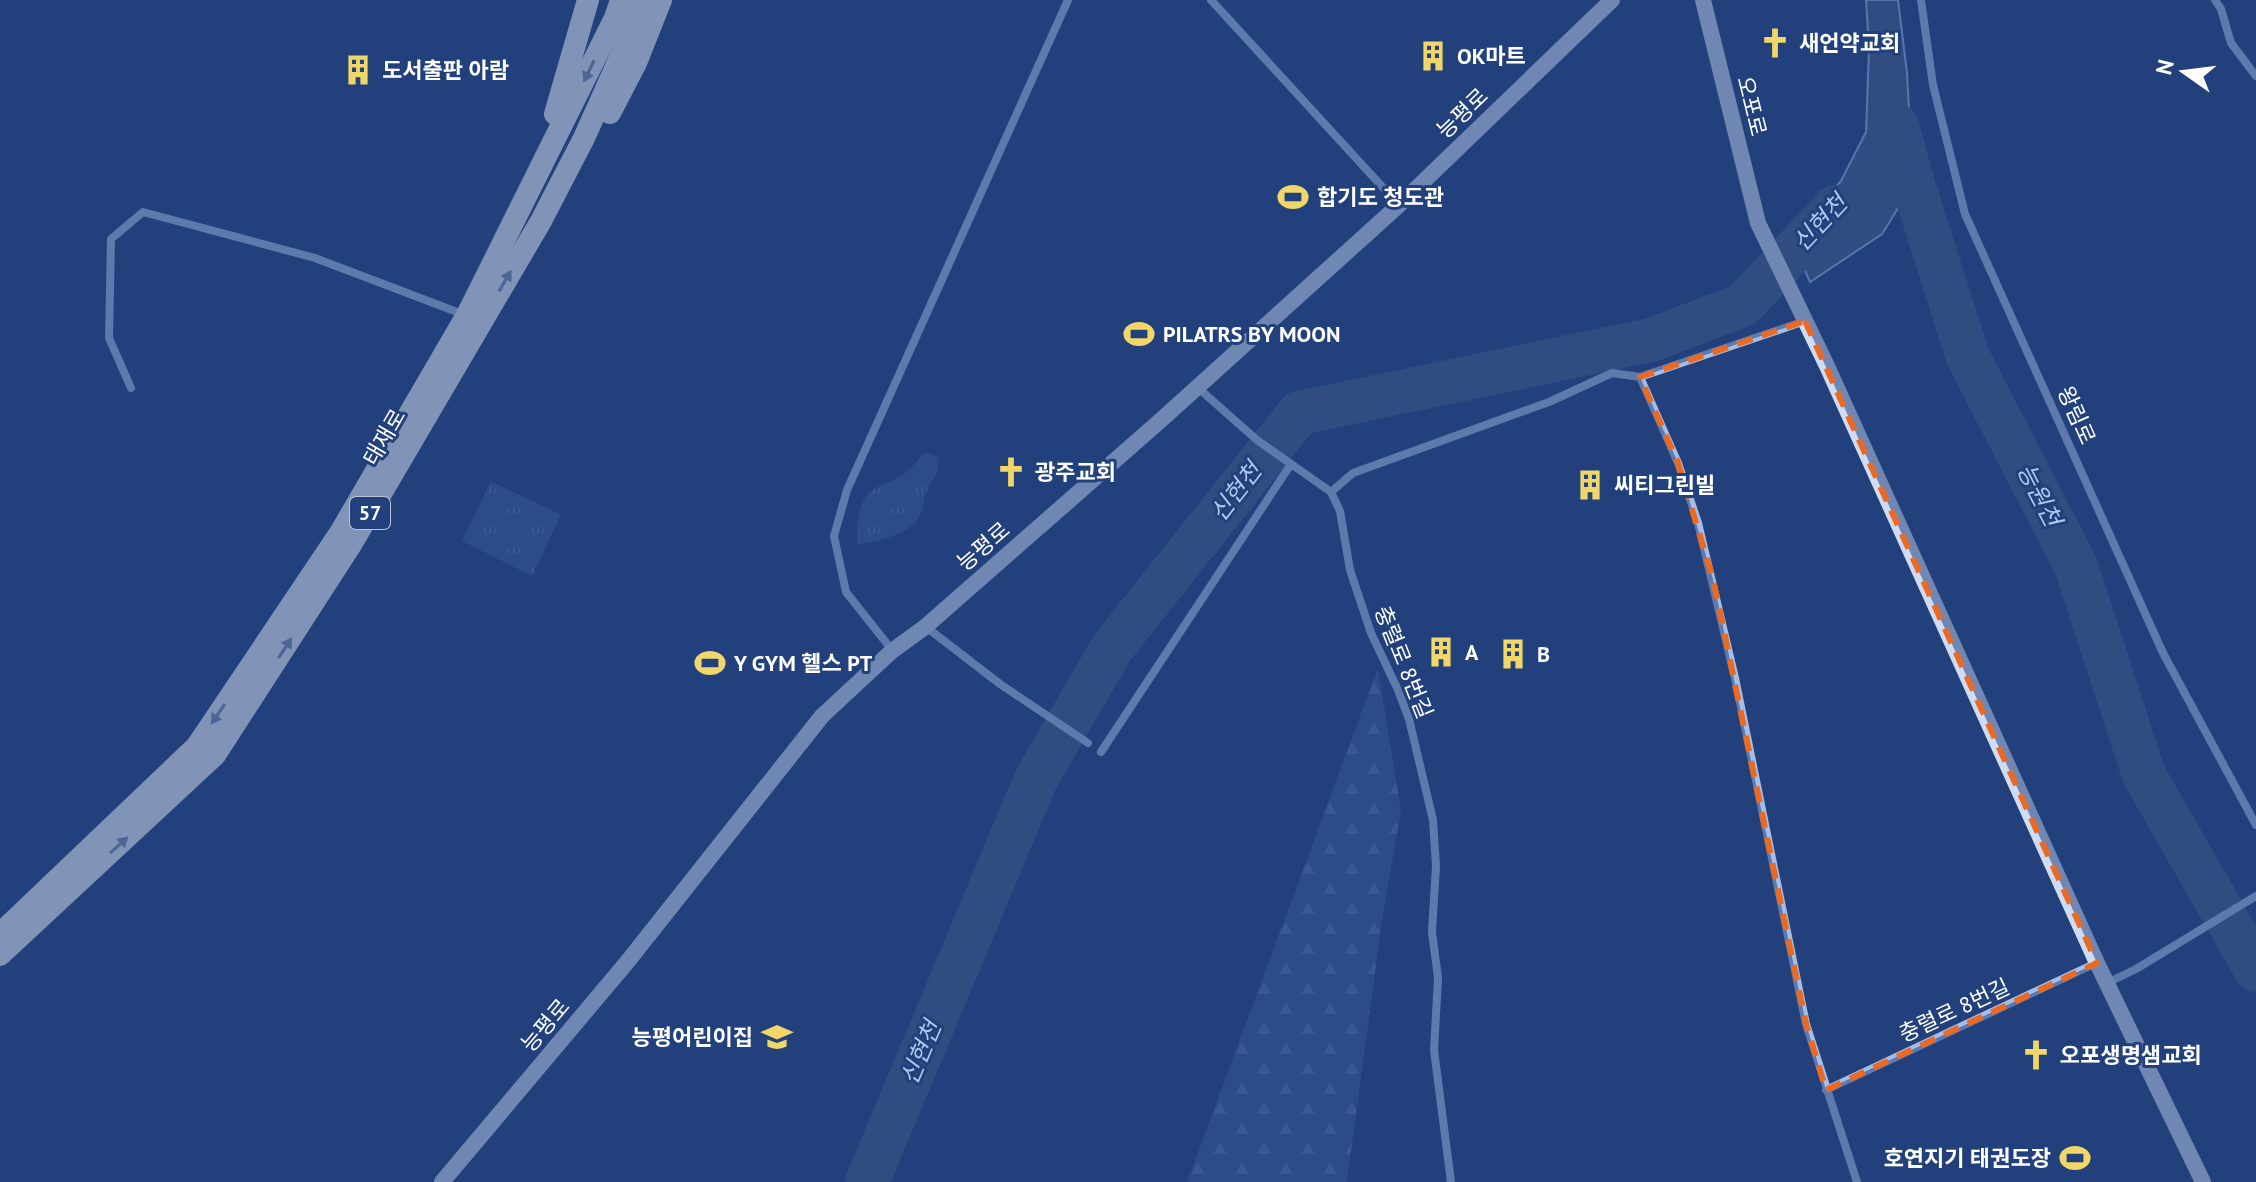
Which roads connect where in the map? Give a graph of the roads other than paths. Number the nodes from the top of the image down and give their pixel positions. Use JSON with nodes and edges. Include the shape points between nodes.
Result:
{"nodes":[{"id":1,"x":588,"y":0,"type":"edge"},
{"id":2,"x":621,"y":0,"type":"edge"},
{"id":3,"x":643,"y":0,"type":"edge"},
{"id":4,"x":661,"y":0,"type":"edge"},
{"id":5,"x":1068,"y":0,"type":"edge"},
{"id":6,"x":1211,"y":0,"type":"edge"},
{"id":7,"x":1612,"y":0,"type":"edge"},
{"id":8,"x":1703,"y":0,"type":"edge"},
{"id":9,"x":1921,"y":0,"type":"edge"},
{"id":10,"x":2215,"y":0,"type":"edge"},
{"id":11,"x":2256,"y":76,"type":"edge"},
{"id":12,"x":1399,"y":205,"type":"junction"},
{"id":13,"x":520,"y":209,"type":"junction"},
{"id":14,"x":541,"y":221,"type":"junction"},
{"id":15,"x":467,"y":315,"type":"junction"},
{"id":16,"x":1805,"y":321,"type":"junction"},
{"id":17,"x":1640,"y":377,"type":"junction"},
{"id":18,"x":1197,"y":387,"type":"junction"},
{"id":19,"x":131,"y":388,"type":"dead end"},
{"id":20,"x":1287,"y":461,"type":"junction"},
{"id":21,"x":1331,"y":492,"type":"junction"},
{"id":22,"x":925,"y":627,"type":"junction"},
{"id":23,"x":892,"y":651,"type":"junction"},
{"id":24,"x":1088,"y":743,"type":"dead end"},
{"id":25,"x":1101,"y":752,"type":"dead end"},
{"id":26,"x":2256,"y":825,"type":"edge"},
{"id":27,"x":2256,"y":896,"type":"edge"},
{"id":28,"x":0,"y":934,"type":"edge"},
{"id":29,"x":0,"y":955,"type":"edge"},
{"id":30,"x":2097,"y":963,"type":"junction"},
{"id":31,"x":2107,"y":983,"type":"junction"},
{"id":32,"x":1826,"y":1090,"type":"junction"},
{"id":33,"x":442,"y":1182,"type":"edge"},
{"id":34,"x":1451,"y":1182,"type":"edge"},
{"id":35,"x":1857,"y":1182,"type":"edge"},
{"id":36,"x":2203,"y":1182,"type":"edge"}],
"edges":[{"from":1,"to":13,"type":"highway","via":[[562,95]]},
{"from":2,"to":13,"type":"highway","name":"태재로","number":"57","one_way":true},
{"from":3,"to":14,"type":"highway","name":"태재로","number":"57","via":[[584,138]]},
{"from":4,"to":14,"type":"highway","via":[[636,63],[576,181]]},
{"from":5,"to":23,"type":"street","via":[[847,490],[834,536],[846,592]]},
{"from":6,"to":12,"type":"street"},
{"from":7,"to":12,"type":"main road","name":"능평로"},
{"from":8,"to":16,"type":"main road","name":"오포로","via":[[1758,223]]},
{"from":9,"to":26,"type":"street","name":"왕림로","via":[[1933,85],[1965,214],[2163,653]]},
{"from":10,"to":11,"type":"street","via":[[2231,43]]},
{"from":12,"to":18,"type":"main road","name":"능평로"},
{"from":13,"to":15,"type":"highway","name":"태재로","number":"57"},
{"from":29,"to":14,"type":"highway","name":"태재로","number":"57","one_way":true,"via":[[215,755],[352,543]]},
{"from":15,"to":19,"type":"street","via":[[315,258],[143,212],[111,239],[109,338]]},
{"from":15,"to":28,"type":"highway","name":"태재로","number":"57","one_way":true,"via":[[340,533],[197,746]]},
{"from":16,"to":17,"type":"street"},
{"from":16,"to":30,"type":"main road","name":"오포로"},
{"from":17,"to":21,"type":"street","via":[[1612,373],[1549,402],[1353,473]]},
{"from":17,"to":32,"type":"street","via":[[1678,463],[1713,579],[1806,1024]]},
{"from":18,"to":20,"type":"street"},
{"from":18,"to":22,"type":"main road","name":"능평로"},
{"from":20,"to":21,"type":"street"},
{"from":20,"to":25,"type":"street"},
{"from":21,"to":34,"type":"street","name":"충렬로 8번길","via":[[1366,619],[1409,719],[1433,820],[1432,932],[1438,978],[1434,1050]]},
{"from":22,"to":23,"type":"main road","name":"능평로"},
{"from":22,"to":24,"type":"street"},
{"from":23,"to":33,"type":"main road","name":"능평로","via":[[822,716],[628,961]]},
{"from":27,"to":31,"type":"street"},
{"from":30,"to":31,"type":"main road","name":"오포로"},
{"from":30,"to":32,"type":"street","name":"충렬로 8번길"},
{"from":31,"to":36,"type":"main road","name":"오포로"},
{"from":32,"to":35,"type":"street"}]}
